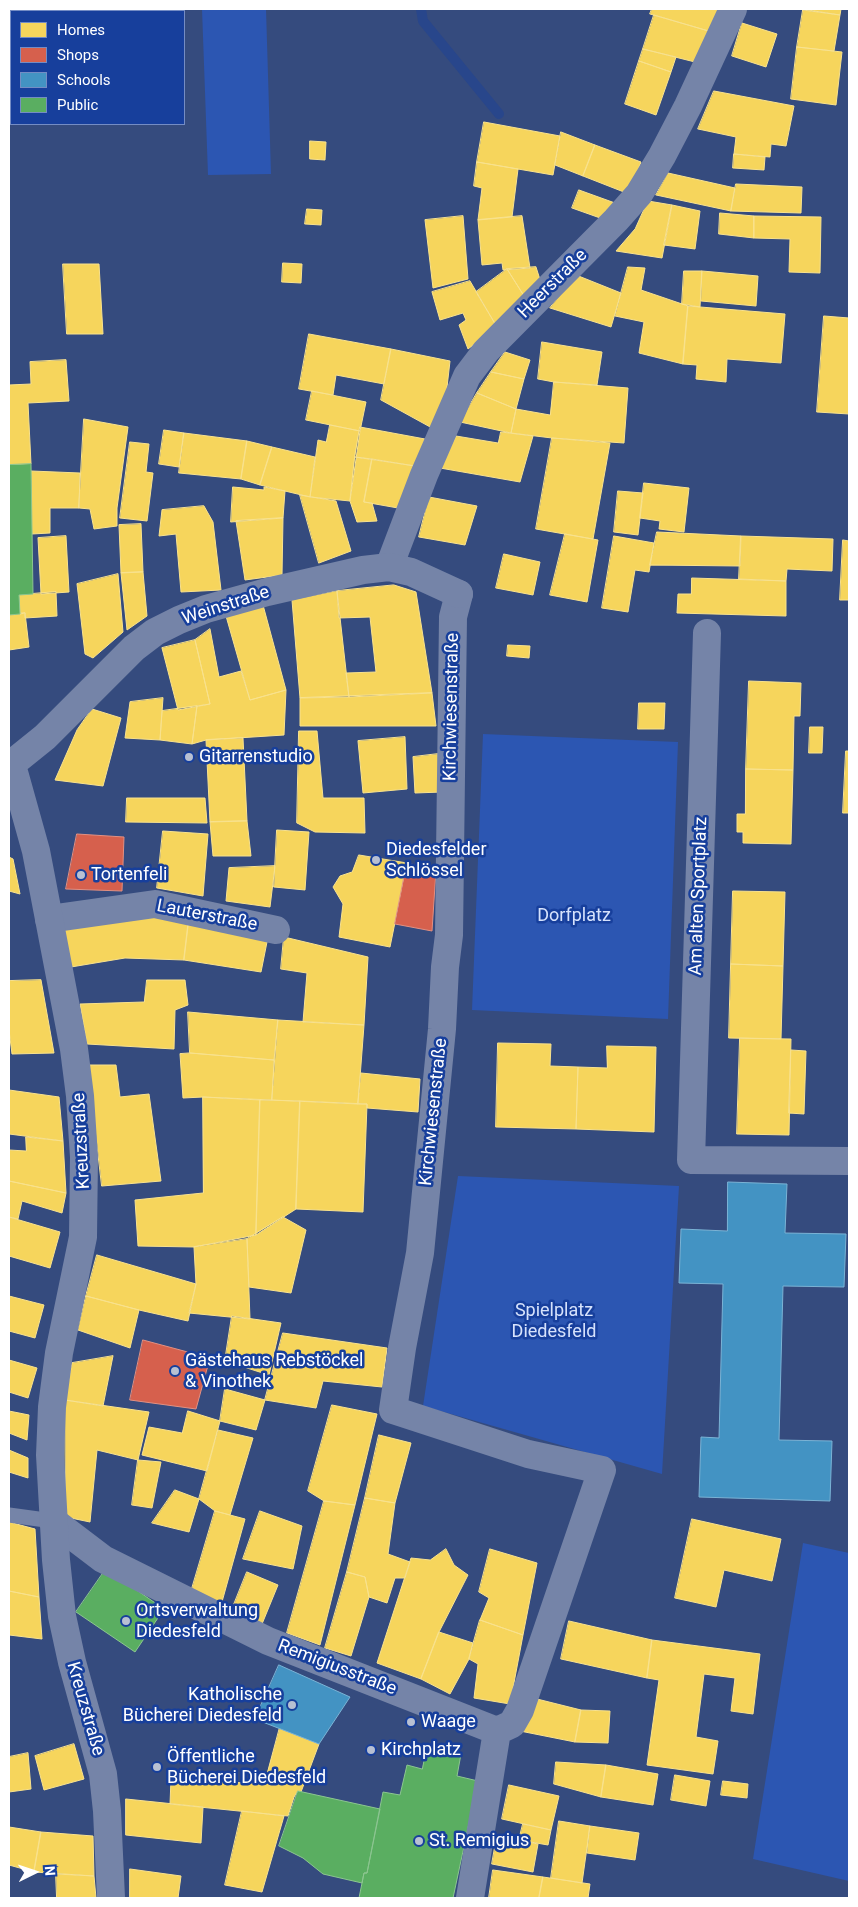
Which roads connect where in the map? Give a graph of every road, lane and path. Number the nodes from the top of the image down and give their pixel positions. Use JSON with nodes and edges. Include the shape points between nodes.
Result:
{"nodes":[{"id":1,"x":733,"y":9,"type":"edge"},
{"id":2,"x":389,"y":567,"type":"junction"},
{"id":3,"x":460,"y":594,"type":"joint"},
{"id":4,"x":708,"y":633,"type":"dead end"},
{"id":5,"x":10,"y":765,"type":"edge"},
{"id":6,"x":49,"y":919,"type":"junction"},
{"id":7,"x":276,"y":930,"type":"dead end"},
{"id":8,"x":849,"y":1161,"type":"edge"},
{"id":9,"x":9,"y":1515,"type":"edge"},
{"id":10,"x":53,"y":1520,"type":"junction"},
{"id":11,"x":497,"y":1731,"type":"junction"},
{"id":12,"x":111,"y":1898,"type":"edge"},
{"id":13,"x":470,"y":1898,"type":"edge"}],
"edges":[{"from":1,"to":2,"type":"street","name":"Heerstraße","via":[[688,106],[639,194],[486,351],[467,376]]},
{"from":2,"to":3,"type":"street","name":"Weinstraße","via":[[411,572]]},
{"from":2,"to":5,"type":"street","name":"Weinstraße","via":[[353,572],[232,602],[197,613],[156,632],[134,648],[45,737]]},
{"from":3,"to":11,"type":"street","name":"Kirchwiesenstraße","via":[[453,617],[448,935],[442,1029],[420,1253],[393,1410],[528,1454],[602,1470],[520,1710],[512,1724]]},
{"from":4,"to":8,"type":"street","name":"Am alten Sportplatz","via":[[691,1160]]},
{"from":5,"to":6,"type":"street","name":"Kreuzstraße","via":[[36,851]]},
{"from":6,"to":7,"type":"street","name":"Lauterstraße","via":[[155,904]]},
{"from":6,"to":10,"type":"street","name":"Kreuzstraße","via":[[75,1058],[85,1198],[83,1238],[59,1353],[52,1407]]},
{"from":9,"to":10,"type":"lane"},
{"from":10,"to":11,"type":"street","name":"Remigiusstraße","via":[[103,1559],[232,1624]]},
{"from":10,"to":12,"type":"street","name":"Kreuzstraße","via":[[62,1616],[103,1774]]},
{"from":11,"to":13,"type":"street"}]}
